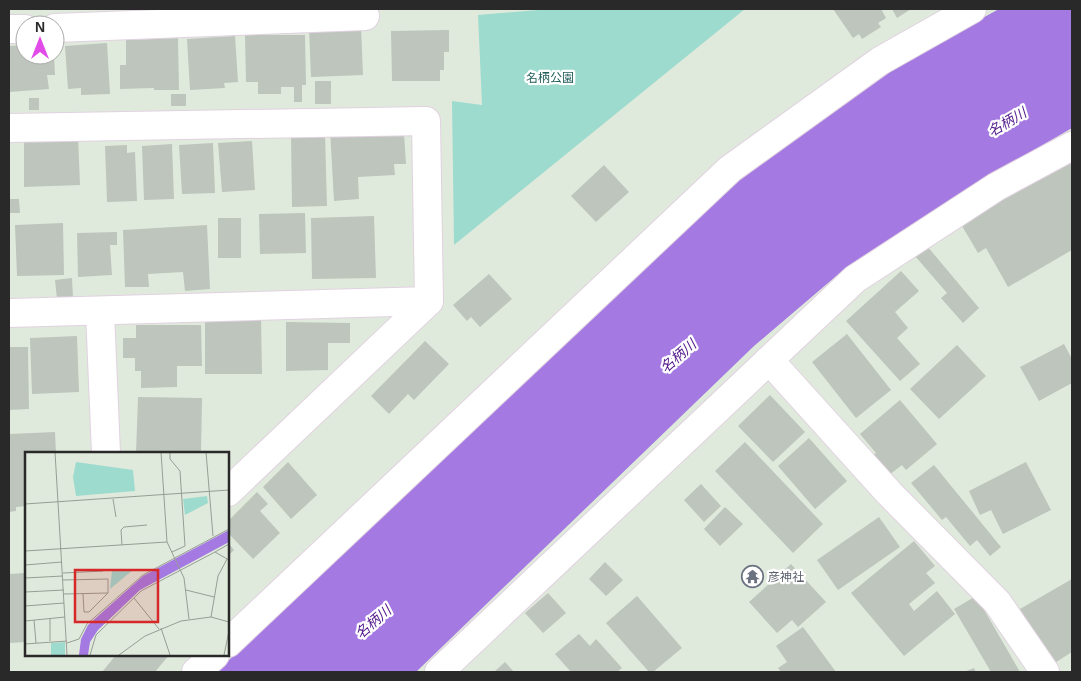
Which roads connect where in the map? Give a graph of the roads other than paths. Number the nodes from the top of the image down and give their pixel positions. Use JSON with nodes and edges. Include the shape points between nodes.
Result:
{"nodes":[{"id":1,"x":972,"y":9,"type":"edge"},
{"id":2,"x":365,"y":16,"type":"dead end"},
{"id":3,"x":65,"y":28,"type":"edge"},
{"id":4,"x":9,"y":128,"type":"edge"},
{"id":5,"x":1072,"y":146,"type":"edge"},
{"id":6,"x":428,"y":301,"type":"junction"},
{"id":7,"x":100,"y":312,"type":"junction"},
{"id":8,"x":9,"y":313,"type":"edge"},
{"id":9,"x":769,"y":360,"type":"junction"},
{"id":10,"x":106,"y":452,"type":"edge"},
{"id":11,"x":229,"y":491,"type":"edge"},
{"id":12,"x":229,"y":641,"type":"edge"},
{"id":13,"x":214,"y":656,"type":"edge"},
{"id":14,"x":196,"y":672,"type":"edge"},
{"id":15,"x":439,"y":672,"type":"edge"},
{"id":16,"x":1045,"y":672,"type":"edge"}],
"edges":[{"from":1,"to":12,"type":"street","via":[[880,61],[730,168]]},
{"from":2,"to":3,"type":"street"},
{"from":4,"to":6,"type":"street","via":[[426,121]]},
{"from":5,"to":9,"type":"street","via":[[996,187],[855,280]]},
{"from":6,"to":7,"type":"street"},
{"from":6,"to":11,"type":"street"},
{"from":7,"to":8,"type":"street"},
{"from":7,"to":10,"type":"street"},
{"from":9,"to":15,"type":"street"},
{"from":9,"to":16,"type":"street","via":[[889,493],[997,602]]},
{"from":13,"to":14,"type":"street"}]}
